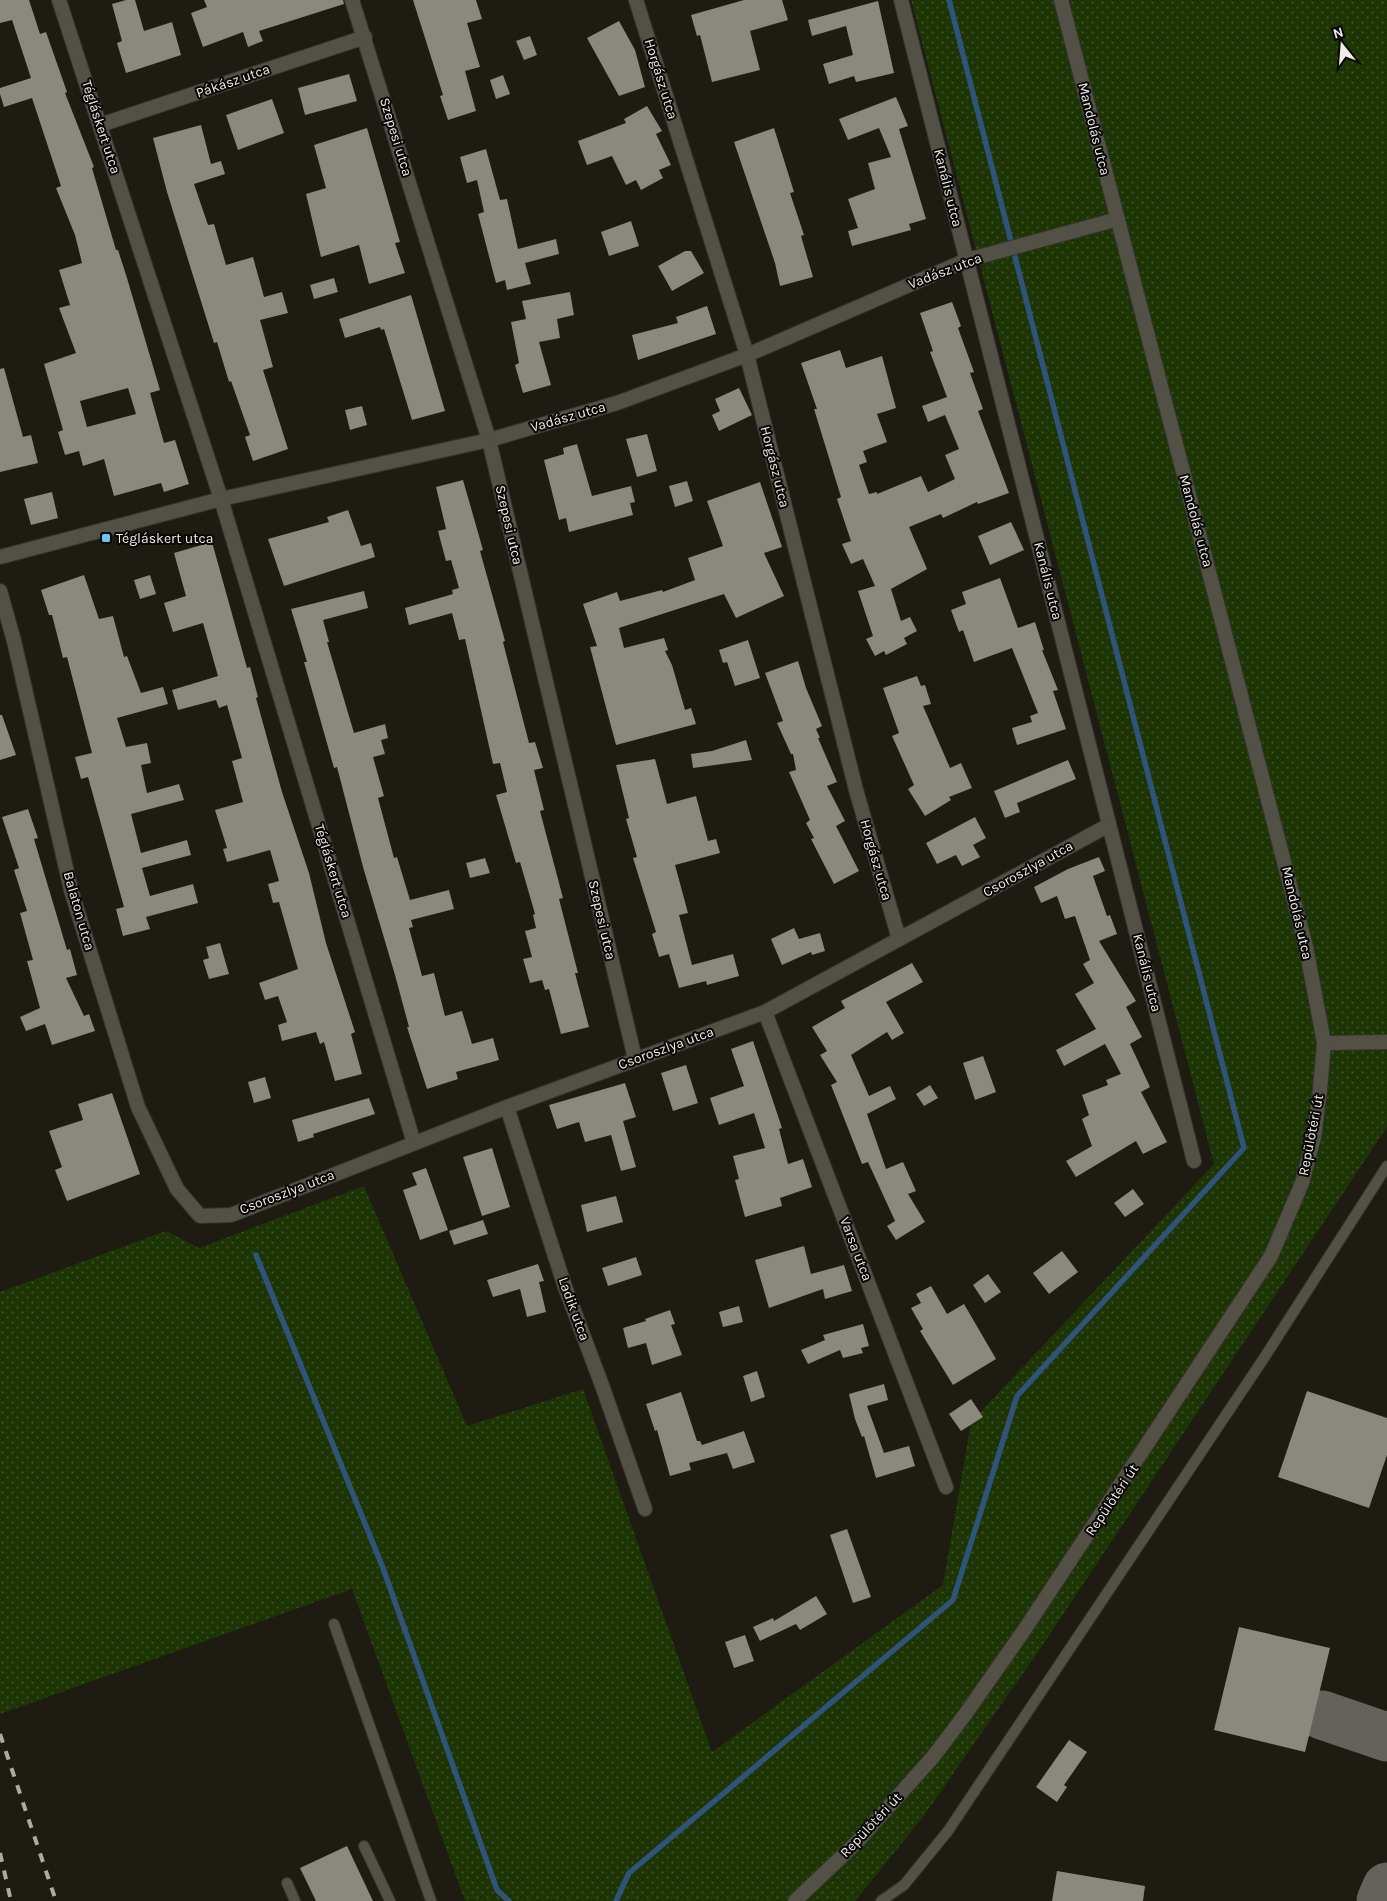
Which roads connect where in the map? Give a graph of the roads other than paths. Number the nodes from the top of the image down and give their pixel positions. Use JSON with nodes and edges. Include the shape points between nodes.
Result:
{"nodes":[{"id":1,"x":59,"y":0,"type":"edge"},
{"id":2,"x":352,"y":0,"type":"edge"},
{"id":3,"x":636,"y":0,"type":"edge"},
{"id":4,"x":901,"y":0,"type":"edge"},
{"id":5,"x":1061,"y":0,"type":"edge"},
{"id":6,"x":365,"y":37,"type":"junction"},
{"id":7,"x":100,"y":125,"type":"junction"},
{"id":8,"x":1118,"y":219,"type":"junction"},
{"id":9,"x":967,"y":260,"type":"junction"},
{"id":10,"x":747,"y":355,"type":"junction"},
{"id":11,"x":489,"y":440,"type":"junction"},
{"id":12,"x":221,"y":500,"type":"junction"},
{"id":13,"x":0,"y":557,"type":"edge"},
{"id":14,"x":0,"y":591,"type":"edge"},
{"id":15,"x":1109,"y":825,"type":"junction"},
{"id":16,"x":899,"y":939,"type":"junction"},
{"id":17,"x":765,"y":1012,"type":"junction"},
{"id":18,"x":1387,"y":1042,"type":"edge"},
{"id":19,"x":1324,"y":1044,"type":"junction"},
{"id":20,"x":635,"y":1059,"type":"junction"},
{"id":21,"x":507,"y":1107,"type":"junction"},
{"id":22,"x":414,"y":1143,"type":"junction"},
{"id":23,"x":1194,"y":1162,"type":"dead end"},
{"id":24,"x":1387,"y":1166,"type":"edge"},
{"id":25,"x":200,"y":1216,"type":"joint"},
{"id":26,"x":946,"y":1487,"type":"dead end"},
{"id":27,"x":645,"y":1509,"type":"dead end"},
{"id":28,"x":334,"y":1624,"type":"dead end"},
{"id":29,"x":364,"y":1846,"type":"dead end"},
{"id":30,"x":287,"y":1884,"type":"dead end"},
{"id":31,"x":295,"y":1901,"type":"edge"},
{"id":32,"x":390,"y":1901,"type":"edge"},
{"id":33,"x":431,"y":1901,"type":"edge"},
{"id":34,"x":796,"y":1901,"type":"edge"},
{"id":35,"x":881,"y":1901,"type":"edge"}],
"edges":[{"from":1,"to":7,"type":"street","name":"Tégláskert utca"},
{"from":2,"to":6,"type":"street","name":"Szepesi utca"},
{"from":3,"to":10,"type":"street","name":"Horgász utca"},
{"from":4,"to":9,"type":"street","name":"Kanális utca"},
{"from":5,"to":8,"type":"street","name":"Mandolás utca"},
{"from":6,"to":7,"type":"street","name":"Pákász utca"},
{"from":6,"to":11,"type":"street","name":"Szepesi utca"},
{"from":7,"to":12,"type":"street","name":"Tégláskert utca"},
{"from":8,"to":9,"type":"street","name":"Vadász utca"},
{"from":8,"to":19,"type":"street","name":"Mandolás utca","via":[[1306,947]]},
{"from":9,"to":10,"type":"street","name":"Vadász utca"},
{"from":9,"to":15,"type":"street","name":"Kanális utca"},
{"from":10,"to":11,"type":"street","name":"Vadász utca","via":[[617,403]]},
{"from":10,"to":16,"type":"street","name":"Horgász utca","via":[[856,790]]},
{"from":11,"to":12,"type":"street","name":"Vadász utca"},
{"from":11,"to":20,"type":"street","name":"Szepesi utca"},
{"from":12,"to":13,"type":"street","name":"Vadász utca"},
{"from":12,"to":22,"type":"street","name":"Tégláskert utca"},
{"from":14,"to":25,"type":"street","name":"Balaton utca","via":[[71,890],[138,1107],[177,1189]]},
{"from":15,"to":16,"type":"street","name":"Csoroszlya utca"},
{"from":15,"to":23,"type":"street","name":"Kanális utca"},
{"from":16,"to":17,"type":"street","name":"Csoroszlya utca"},
{"from":17,"to":20,"type":"street","name":"Csoroszlya utca"},
{"from":17,"to":26,"type":"street","name":"Varsa utca"},
{"from":18,"to":19,"type":"street"},
{"from":19,"to":34,"type":"street","name":"Repülőtéri út","via":[[1314,1137],[1302,1183],[1271,1256],[1097,1522],[964,1716],[857,1842]]},
{"from":20,"to":21,"type":"street","name":"Csoroszlya utca"},
{"from":21,"to":22,"type":"street","name":"Csoroszlya utca"},
{"from":21,"to":27,"type":"street","name":"Ladik utca","via":[[565,1287]]},
{"from":22,"to":25,"type":"street","name":"Csoroszlya utca","via":[[231,1214]]},
{"from":24,"to":35,"type":"lane","via":[[1264,1358],[948,1831],[904,1885]]},
{"from":28,"to":33,"type":"lane"},
{"from":29,"to":32,"type":"lane"},
{"from":30,"to":31,"type":"lane"}]}
